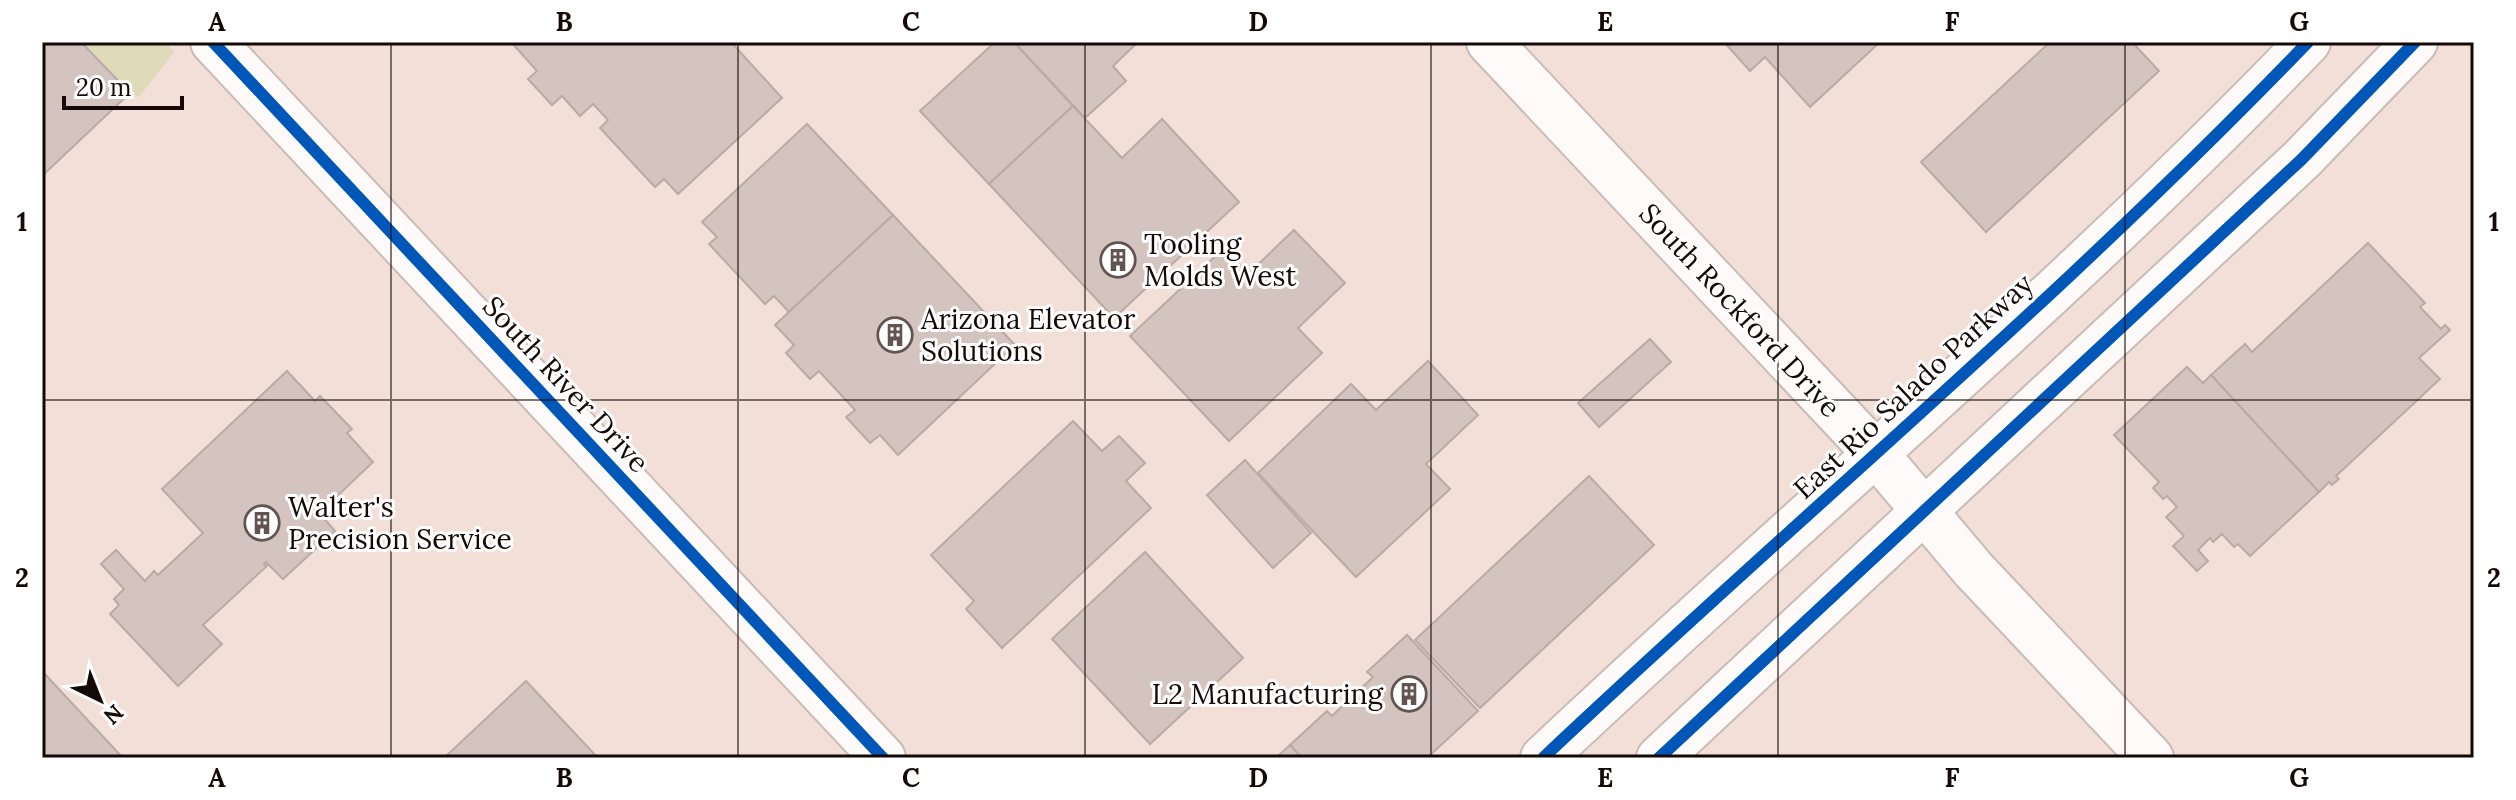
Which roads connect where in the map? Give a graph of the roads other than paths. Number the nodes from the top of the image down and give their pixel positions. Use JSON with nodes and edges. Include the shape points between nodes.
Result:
{"nodes":[{"id":1,"x":213,"y":42,"type":"edge"},
{"id":2,"x":1489,"y":42,"type":"edge"},
{"id":3,"x":2308,"y":42,"type":"edge"},
{"id":4,"x":2415,"y":42,"type":"edge"},
{"id":5,"x":1877,"y":455,"type":"junction"},
{"id":6,"x":1925,"y":511,"type":"junction"},
{"id":7,"x":883,"y":758,"type":"edge"},
{"id":8,"x":1543,"y":758,"type":"edge"},
{"id":9,"x":1659,"y":758,"type":"edge"},
{"id":10,"x":2151,"y":758,"type":"edge"}],
"edges":[{"from":1,"to":7,"type":"main road","name":"South River Drive"},
{"from":2,"to":5,"type":"main road","name":"South Rockford Drive"},
{"from":3,"to":5,"type":"main road","name":"East Rio Salado Parkway","via":[[2097,250]]},
{"from":4,"to":6,"type":"main road","via":[[2302,159]]},
{"from":5,"to":6,"type":"main road","name":"South Rockford Drive"},
{"from":5,"to":8,"type":"main road","name":"East Rio Salado Parkway"},
{"from":6,"to":9,"type":"main road"},
{"from":6,"to":10,"type":"main road","name":"South Rockford Drive"}]}
